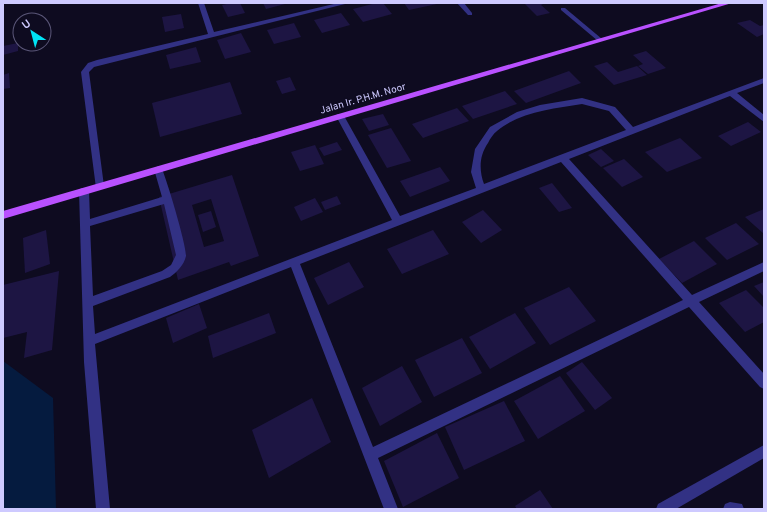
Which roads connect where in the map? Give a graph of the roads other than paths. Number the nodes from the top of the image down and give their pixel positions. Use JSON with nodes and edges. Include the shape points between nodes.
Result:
{"nodes":[{"id":1,"x":201,"y":3,"type":"edge"},
{"id":2,"x":309,"y":3,"type":"edge"},
{"id":3,"x":346,"y":3,"type":"edge"},
{"id":4,"x":460,"y":3,"type":"edge"},
{"id":5,"x":729,"y":3,"type":"edge"},
{"id":6,"x":562,"y":9,"type":"dead end"},
{"id":7,"x":314,"y":11,"type":"junction"},
{"id":8,"x":470,"y":14,"type":"dead end"},
{"id":9,"x":212,"y":36,"type":"junction"},
{"id":10,"x":600,"y":40,"type":"junction"},
{"id":11,"x":764,"y":80,"type":"edge"},
{"id":12,"x":731,"y":93,"type":"junction"},
{"id":13,"x":340,"y":116,"type":"junction"},
{"id":14,"x":764,"y":119,"type":"edge"},
{"id":15,"x":632,"y":131,"type":"junction"},
{"id":16,"x":563,"y":158,"type":"junction"},
{"id":17,"x":158,"y":169,"type":"junction"},
{"id":18,"x":99,"y":186,"type":"junction"},
{"id":19,"x":481,"y":189,"type":"junction"},
{"id":20,"x":84,"y":191,"type":"junction"},
{"id":21,"x":168,"y":200,"type":"junction"},
{"id":22,"x":3,"y":215,"type":"edge"},
{"id":23,"x":398,"y":221,"type":"junction"},
{"id":24,"x":85,"y":224,"type":"junction"},
{"id":25,"x":294,"y":261,"type":"junction"},
{"id":26,"x":764,"y":266,"type":"edge"},
{"id":27,"x":690,"y":300,"type":"junction"},
{"id":28,"x":88,"y":303,"type":"junction"},
{"id":29,"x":89,"y":341,"type":"junction"},
{"id":30,"x":764,"y":383,"type":"edge"},
{"id":31,"x":764,"y":451,"type":"edge"},
{"id":32,"x":371,"y":455,"type":"junction"},
{"id":33,"x":103,"y":509,"type":"edge"},
{"id":34,"x":391,"y":509,"type":"edge"},
{"id":35,"x":663,"y":509,"type":"edge"},
{"id":36,"x":730,"y":509,"type":"edge"},
{"id":37,"x":737,"y":509,"type":"edge"}],
"edges":[{"from":1,"to":9,"type":"street"},
{"from":2,"to":7,"type":"street"},
{"from":3,"to":7,"type":"street"},
{"from":4,"to":8,"type":"street"},
{"from":5,"to":10,"type":"main road","name":"Jalan Ir. P.H.M. Noor"},
{"from":6,"to":10,"type":"street"},
{"from":7,"to":9,"type":"street"},
{"from":9,"to":18,"type":"street","via":[[100,62],[87,68],[84,72]]},
{"from":10,"to":13,"type":"main road","name":"Jalan Ir. P.H.M. Noor"},
{"from":11,"to":12,"type":"street"},
{"from":12,"to":14,"type":"street"},
{"from":12,"to":15,"type":"street"},
{"from":13,"to":17,"type":"main road","name":"Jalan Ir. P.H.M. Noor"},
{"from":13,"to":23,"type":"street"},
{"from":15,"to":16,"type":"street"},
{"from":15,"to":19,"type":"street","via":[[612,109],[582,101],[520,114],[493,129],[479,149],[475,172]]},
{"from":16,"to":19,"type":"street"},
{"from":16,"to":27,"type":"street"},
{"from":17,"to":18,"type":"main road","name":"Jalan Ir. P.H.M. Noor"},
{"from":17,"to":21,"type":"street"},
{"from":18,"to":20,"type":"main road","name":"Jalan Ir. P.H.M. Noor"},
{"from":19,"to":23,"type":"street"},
{"from":20,"to":22,"type":"main road","name":"Jalan Ir. P.H.M. Noor"},
{"from":20,"to":24,"type":"street"},
{"from":21,"to":24,"type":"street"},
{"from":21,"to":28,"type":"street","via":[[181,255],[175,268],[166,274]]},
{"from":23,"to":25,"type":"street"},
{"from":24,"to":28,"type":"street"},
{"from":25,"to":29,"type":"street"},
{"from":25,"to":32,"type":"street"},
{"from":26,"to":27,"type":"street"},
{"from":27,"to":30,"type":"street"},
{"from":27,"to":32,"type":"street"},
{"from":28,"to":29,"type":"street"},
{"from":29,"to":33,"type":"street"},
{"from":31,"to":35,"type":"street"},
{"from":32,"to":34,"type":"street"},
{"from":36,"to":37,"type":"street"}]}
